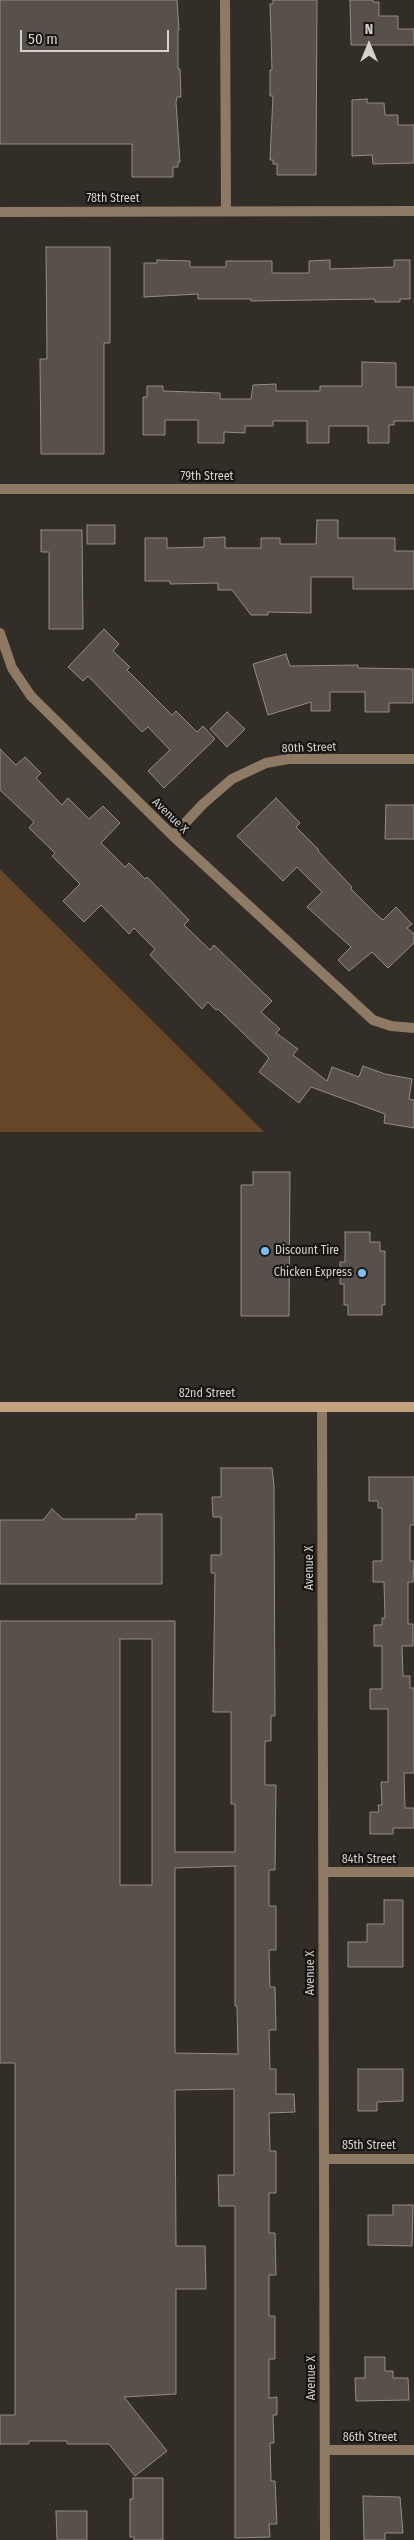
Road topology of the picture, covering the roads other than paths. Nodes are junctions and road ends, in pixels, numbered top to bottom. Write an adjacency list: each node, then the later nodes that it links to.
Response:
1 (225, 0): 2 (street)
2 (226, 211): 3 (street, 78th Street); 4 (street, 78th Street)
3 (414, 211)
4 (0, 212)
5 (0, 489): 6 (street, 79th Street)
6 (414, 489)
7 (0, 633): 9 (street, Avenue X)
8 (414, 759): 9 (street, 80th Street)
9 (172, 836): 10 (street, Avenue X)
10 (414, 1028)
11 (0, 1407): 12 (main road, 82nd Street)
12 (322, 1407): 13 (main road, 82nd Street); 14 (street, Avenue X)
13 (414, 1407)
14 (324, 1872): 15 (street, 84th Street); 16 (street, Avenue X)
15 (414, 1872)
16 (325, 2159): 17 (street, 85th Street); 18 (street, Avenue X)
17 (414, 2159)
18 (325, 2450): 19 (street, 86th Street); 20 (street, Avenue X)
19 (414, 2450)
20 (325, 2540)

